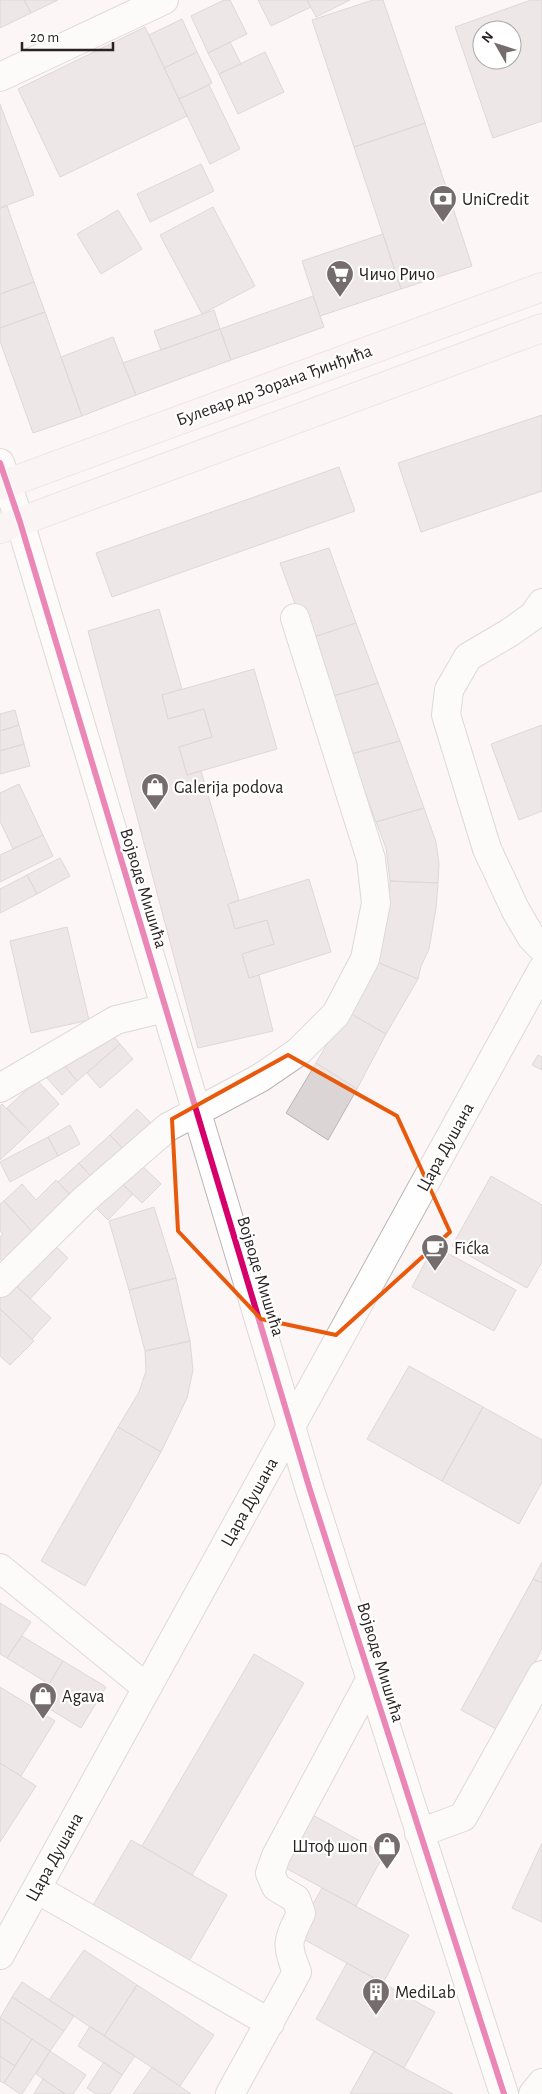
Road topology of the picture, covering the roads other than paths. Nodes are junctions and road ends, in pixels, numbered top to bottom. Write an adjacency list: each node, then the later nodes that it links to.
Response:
1 (164, 0): 2 (street)
2 (0, 77)
3 (542, 287): 5 (main road, Булевар др Зорана Ђинђића)
4 (542, 328): 6 (main road)
5 (2, 477): 6 (street, Војводе Мишића)
6 (10, 525): 11 (street, Војводе Мишића)
7 (542, 603): 9 (street)
8 (295, 618): 13 (street)
9 (542, 948)
10 (542, 970): 15 (street, Цара Душана)
11 (165, 1008): 12 (street); 13 (street, Војводе Мишића)
12 (0, 1088)
13 (196, 1112): 14 (street); 15 (street, Војводе Мишића)
14 (0, 1283)
15 (291, 1428): 18 (street, Војводе Мишића); 19 (street, Цара Душана)
16 (0, 1568): 19 (street)
17 (542, 1675): 20 (street)
18 (370, 1680): 20 (street, Војводе Мишића); 23 (street)
19 (147, 1688): 21 (street, Цара Душана)
20 (419, 1833): 26 (street, Војводе Мишића)
21 (37, 1889): 22 (street, Цара Душана); 23 (street)
22 (0, 1955)
23 (270, 2023): 25 (street)
24 (542, 2083): 27 (street)
25 (230, 2094)
26 (504, 2094)
27 (533, 2094)

